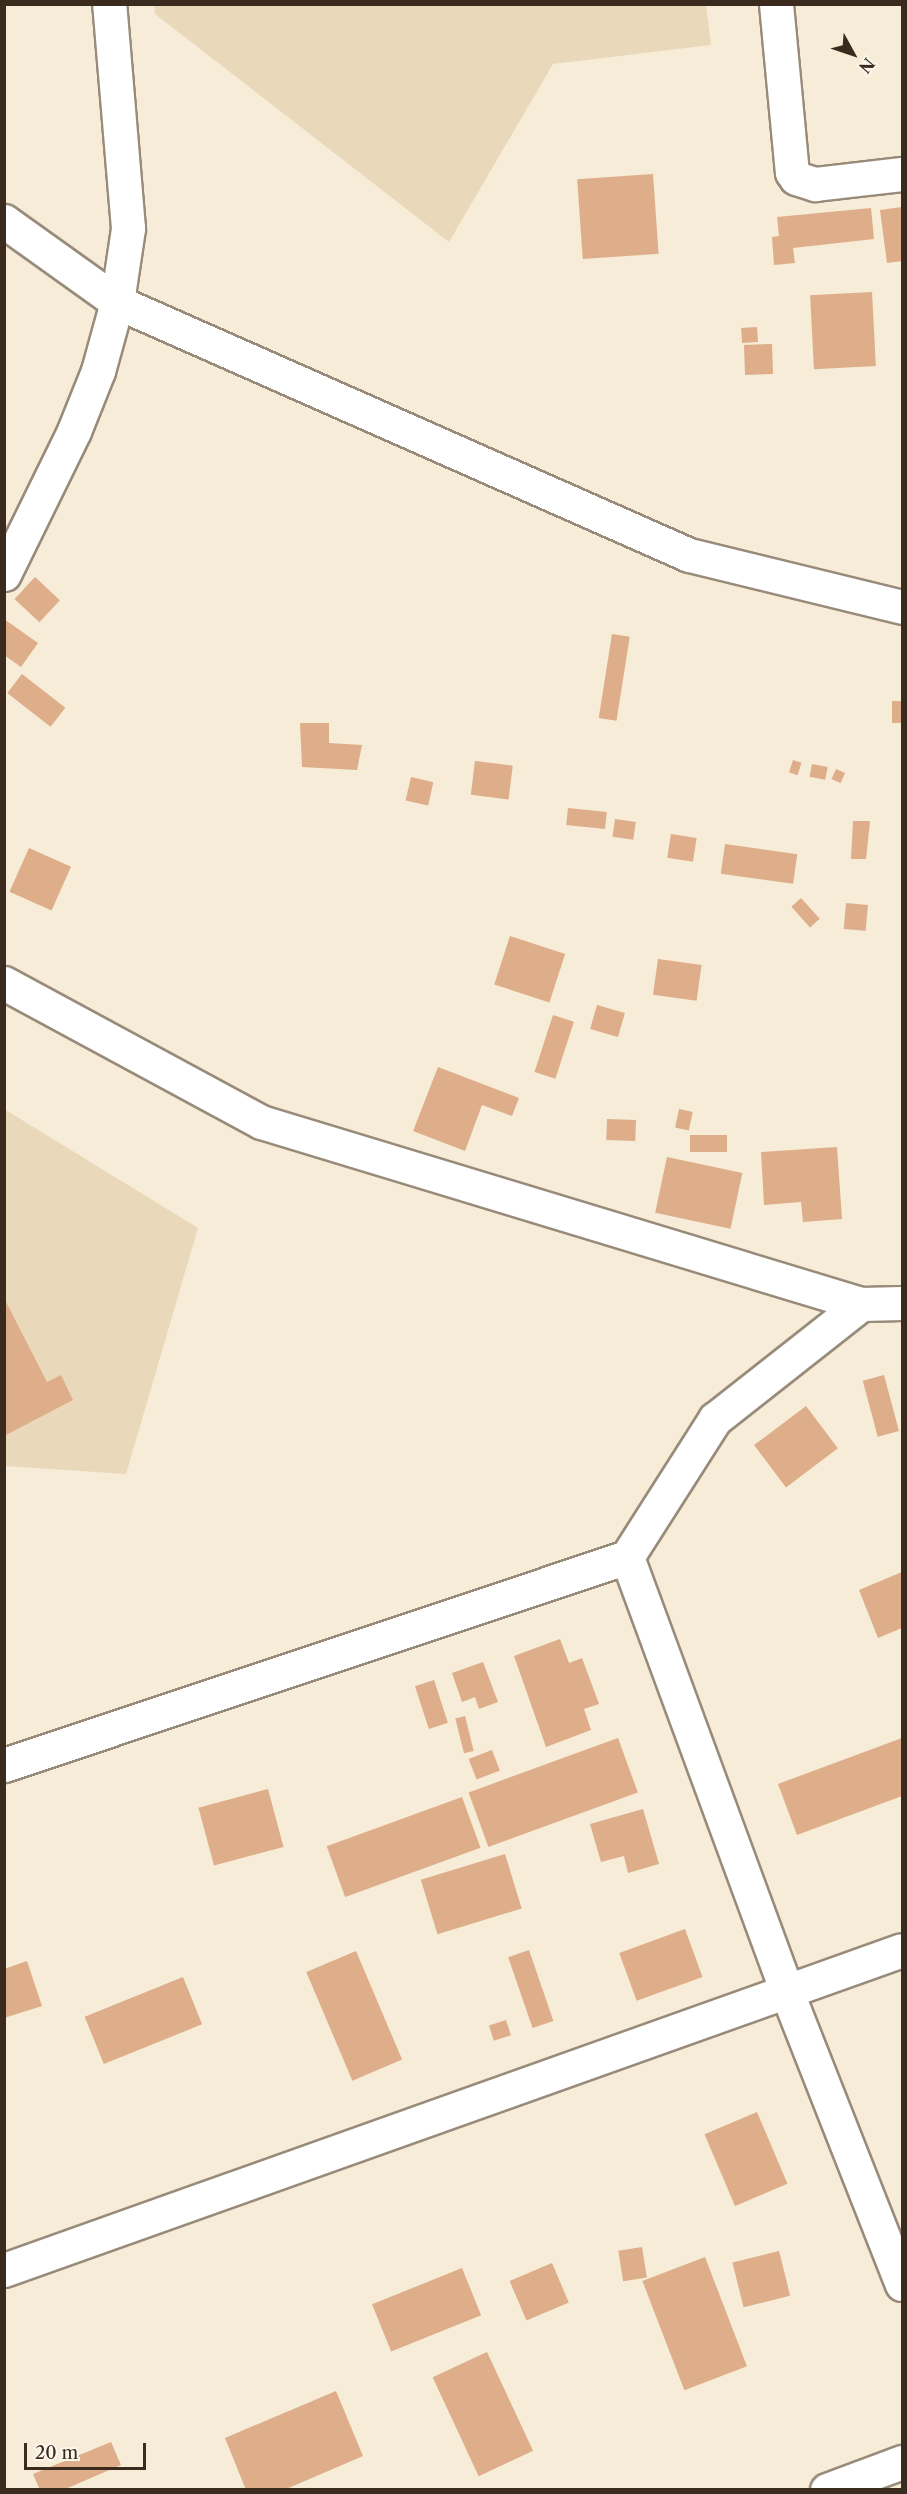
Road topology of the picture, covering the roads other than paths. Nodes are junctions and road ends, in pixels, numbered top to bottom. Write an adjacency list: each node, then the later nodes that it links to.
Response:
1 (109, 4): 5 (street)
2 (777, 4): 3 (street)
3 (903, 174)
4 (4, 221): 5 (street)
5 (117, 302): 6 (street); 7 (street)
6 (4, 574)
7 (903, 607)
8 (4, 983): 9 (street)
9 (861, 1304): 10 (street); 11 (street)
10 (903, 1304)
11 (627, 1557): 12 (street); 14 (street)
12 (4, 1765)
13 (903, 1950): 14 (street)
14 (786, 1990): 15 (street); 16 (street)
15 (4, 2271)
16 (903, 2284)
17 (903, 2462): 18 (street)
18 (827, 2490)

